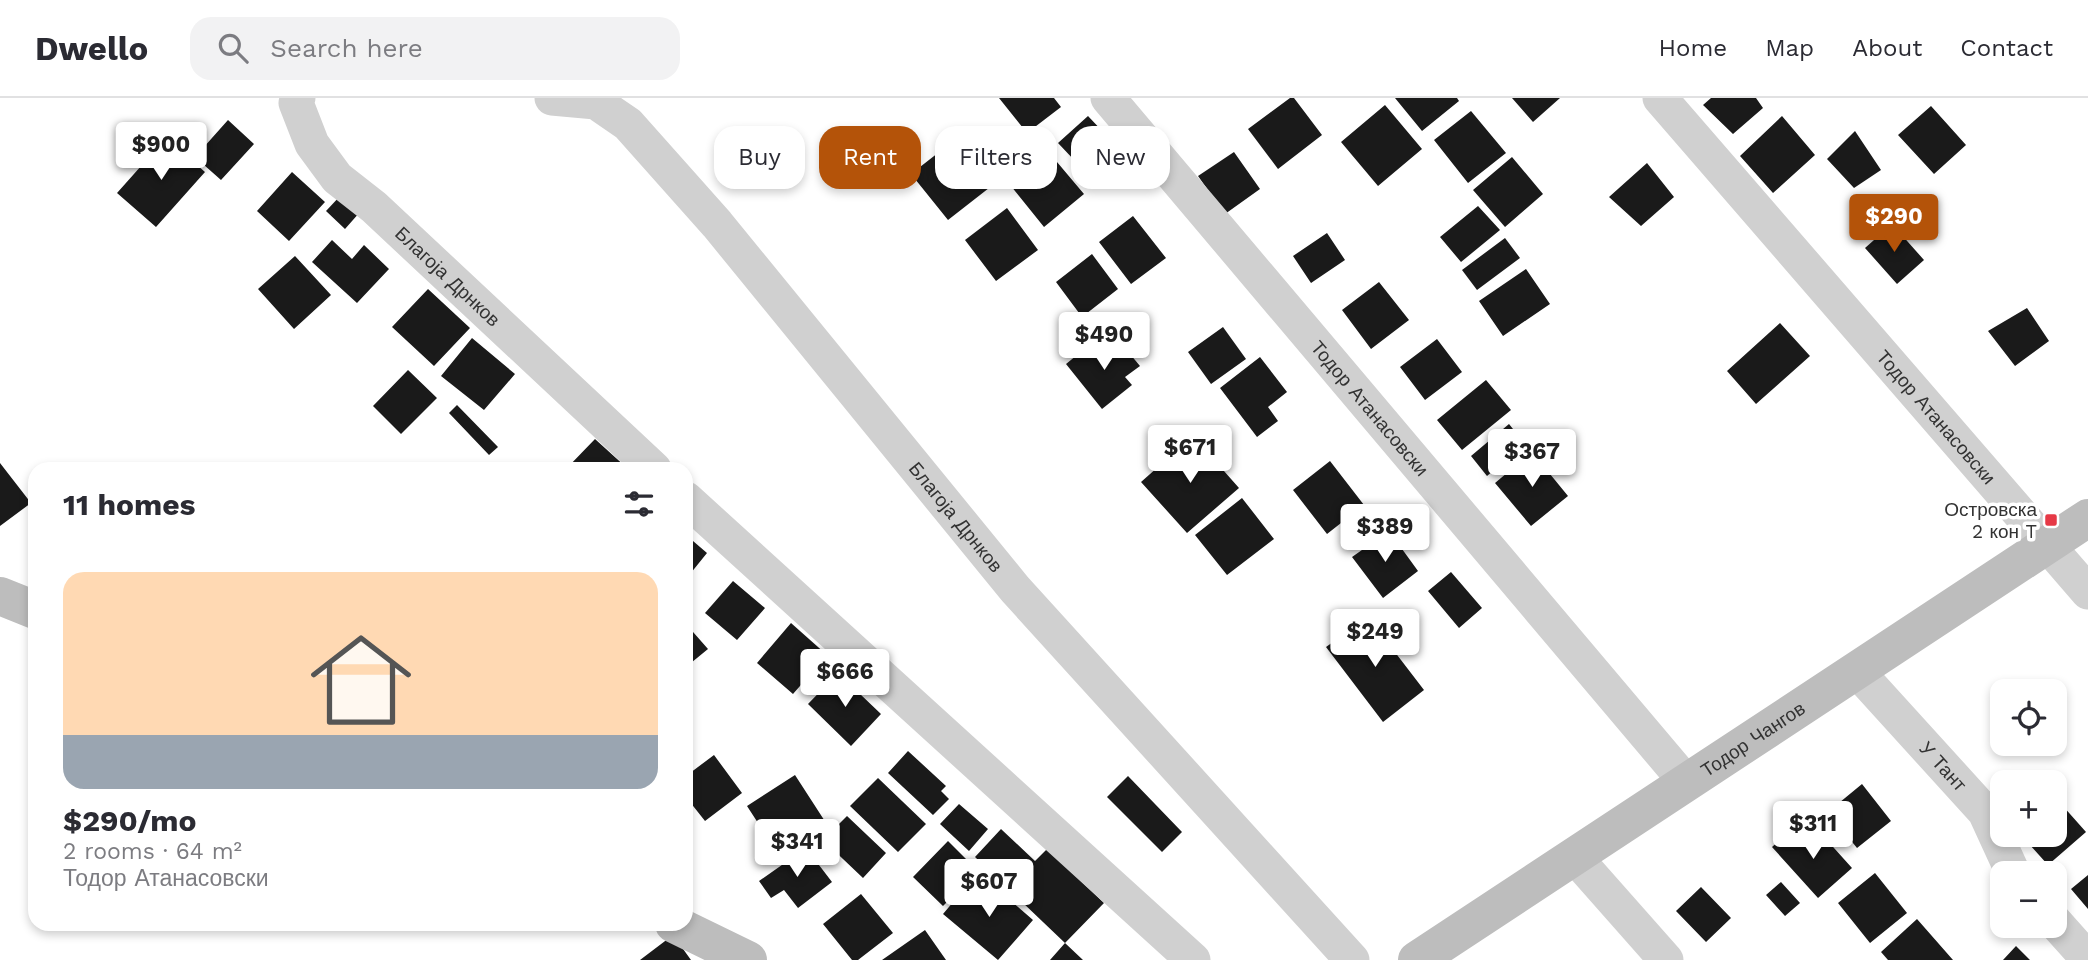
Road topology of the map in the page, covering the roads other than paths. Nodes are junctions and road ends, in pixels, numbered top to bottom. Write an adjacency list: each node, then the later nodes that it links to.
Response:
1 (298, 98): 6 (street, Благоја Дрнков)
2 (552, 98): 5 (street, Благоја Дрнков)
3 (1108, 98): 14 (street, Тодор Атанасовски)
4 (1660, 98): 9 (street, Тодор Атанасовски)
5 (596, 100): 22 (street, Благоја Дрнков)
6 (646, 462)
7 (693, 505): 21 (street)
8 (2088, 518): 9 (street, Тодор Чангов)
9 (2048, 544): 10 (street, Тодор Атанасовски); 13 (street, Тодор Чангов)
10 (2088, 593)
11 (0, 596): 12 (street)
12 (28, 607)
13 (1856, 670): 14 (street, Тодор Чангов); 16 (street, У Тант)
14 (1686, 782): 15 (street, Тодор Чангов)
15 (1574, 856): 23 (street, Тодор Чангов); 24 (street)
16 (2007, 861)
17 (688, 931): 20 (street)
18 (2067, 936): 19 (street)
19 (2088, 959)
20 (748, 960)
21 (1193, 960)
22 (1352, 960)
23 (1417, 960)
24 (1666, 960)

